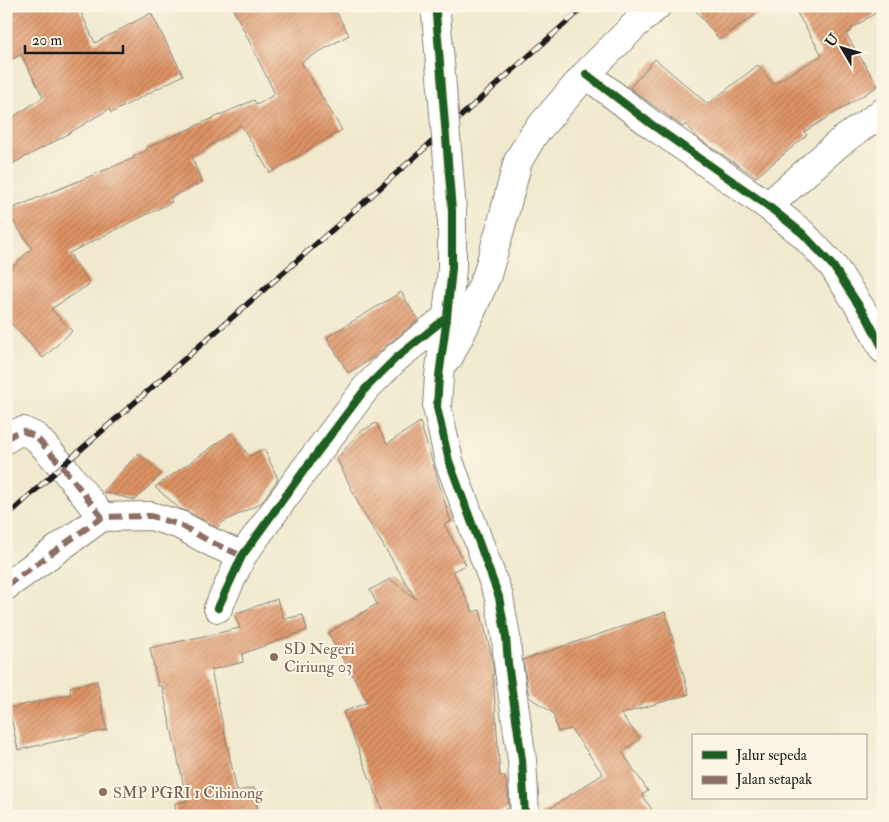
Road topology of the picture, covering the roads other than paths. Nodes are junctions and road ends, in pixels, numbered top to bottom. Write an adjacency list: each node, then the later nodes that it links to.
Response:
1 (657, 6): 3 (street)
2 (437, 10): 6 (street, bridge)
3 (586, 74): 5 (street); 8 (street)
4 (883, 112): 5 (street)
5 (768, 206): 7 (street)
6 (447, 317): 8 (street); 11 (street)
7 (883, 349)
8 (439, 376): 14 (street)
9 (6, 440): 10 (street)
10 (102, 517): 11 (street); 12 (street)
11 (242, 556): 13 (street)
12 (6, 586)
13 (218, 608)
14 (525, 816)

